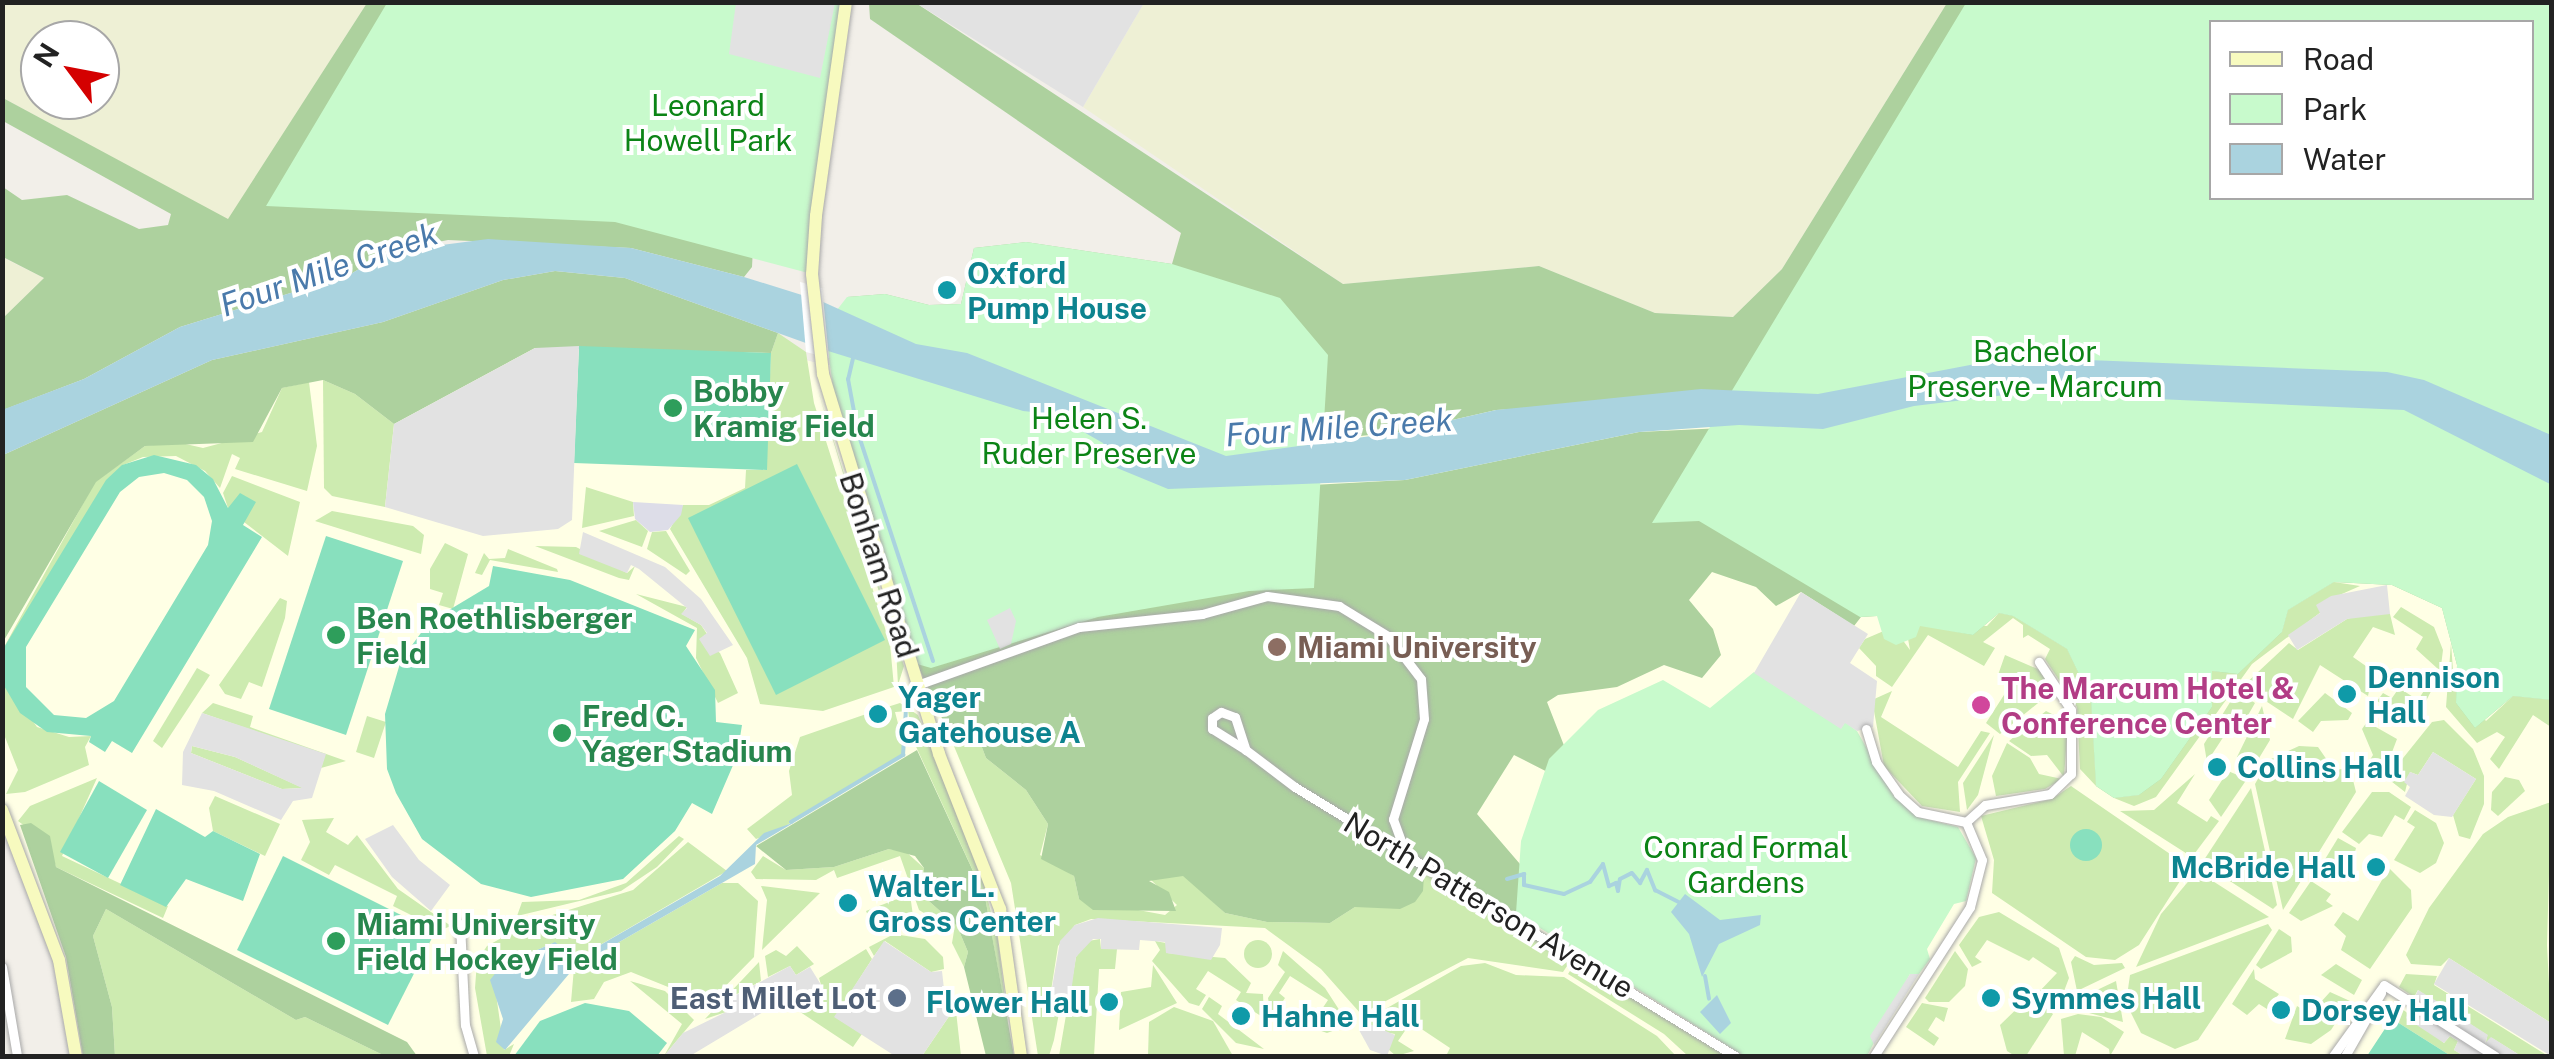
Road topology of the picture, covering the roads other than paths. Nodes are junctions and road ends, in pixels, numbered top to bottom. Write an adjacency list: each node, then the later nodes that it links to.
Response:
1 (846, 2): 3 (street, Bonham Road)
2 (2040, 662): 7 (street)
3 (916, 685): 8 (street); 15 (street, Bonham Road)
4 (1866, 729): 7 (street)
5 (1246, 750): 5 (street, North Patterson Avenue); 8 (street, North Patterson Avenue)
6 (2, 810): 13 (street)
7 (1966, 822): 17 (street)
8 (1406, 852): 16 (street, North Patterson Avenue)
9 (460, 924): 14 (street)
10 (2, 967): 12 (street)
11 (2384, 985): 18 (street); 19 (street); 20 (street)
12 (17, 1056)
13 (76, 1056)
14 (474, 1056)
15 (1021, 1056)
16 (1735, 1056)
17 (1874, 1056)
18 (2333, 1056)
19 (2346, 1056)
20 (2495, 1056)

